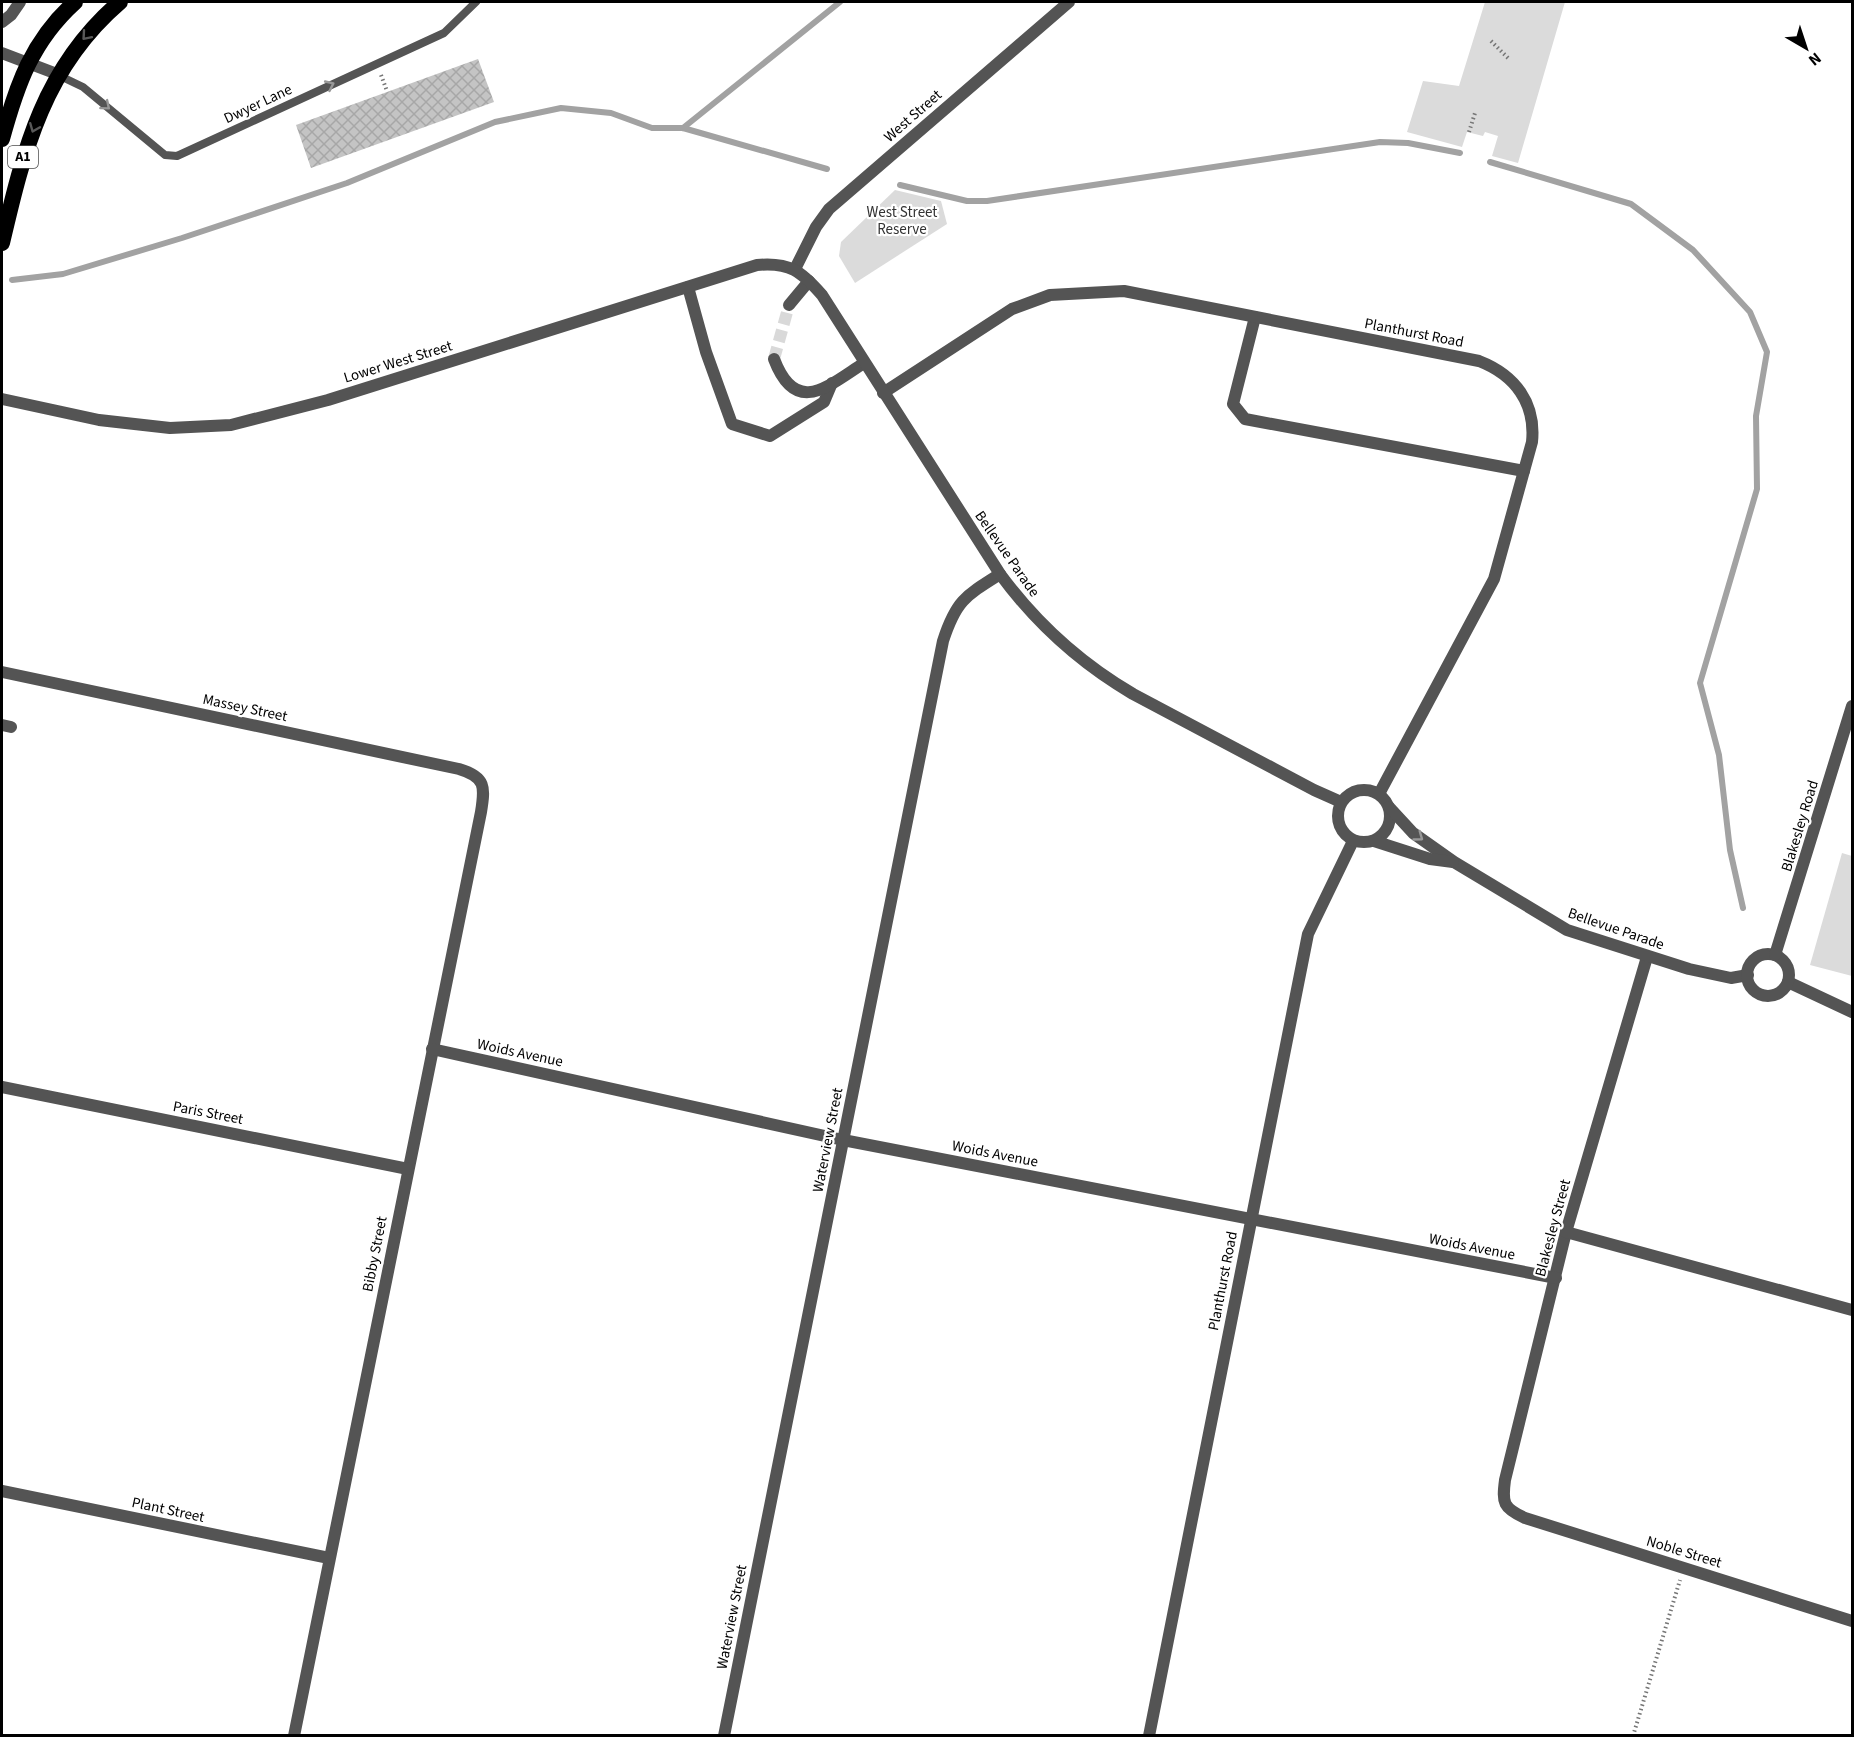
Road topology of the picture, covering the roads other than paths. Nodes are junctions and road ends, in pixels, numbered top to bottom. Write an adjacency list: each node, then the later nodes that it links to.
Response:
1 (20, 2): 6 (street)
2 (75, 2): 8 (highway, A1)
3 (120, 2): 9 (highway, A1, one-way to 9)
4 (476, 2): 9 (lane, Dwyer Lane, one-way to 4)
5 (1069, 2): 13 (street, West Street)
6 (2, 22)
7 (2, 53): 8 (street)
8 (28, 62): 9 (street); 10 (highway, A1)
9 (57, 74): 12 (highway, A1, one-way to 12)
10 (4, 118): 11 (highway, A1)
11 (2, 139)
12 (2, 243)
13 (795, 269): 14 (street, Bellevue Parade); 15 (street, Lower West Street)
14 (809, 281): 16 (street); 19 (street, Bellevue Parade)
15 (688, 287): 20 (street); 22 (street, Lower West Street)
16 (789, 305)
17 (1255, 317): 21 (street, Planthurst Road); 23 (street, Planthurst Road); 23 (street)
18 (774, 358): 20 (street)
19 (864, 363): 20 (street); 21 (street, Bellevue Parade)
20 (832, 383)
21 (883, 393): 24 (street, Bellevue Parade)
22 (2, 399)
23 (1524, 471): 28 (street, Planthurst Road)
24 (1000, 574): 29 (street, Bellevue Parade); 41 (street, Waterview Street)
25 (2, 672): 27 (street, Massey Street)
26 (1852, 707): 34 (street, Blakesley Road)
27 (480, 779): 39 (street, Bibby Street)
28 (1378, 794): 29 (street); 30 (street)
29 (1341, 802): 31 (street)
30 (1389, 807): 32 (street); 33 (street, Bellevue Parade, one-way to 33)
31 (1353, 841): 32 (street); 43 (street, Planthurst Road)
32 (1374, 841): 33 (street, Bellevue Parade)
33 (1454, 862): 35 (street, Bellevue Parade)
34 (1775, 955): 36 (street); 37 (street)
35 (1647, 957): 36 (street, Bellevue Parade); 44 (street, Blakesley Street)
36 (1748, 975): 37 (street)
37 (1788, 982): 38 (street)
38 (1852, 1012)
39 (432, 1049): 41 (street, Woids Avenue); 42 (street, Bibby Street)
40 (2, 1087): 42 (street, Paris Street)
41 (843, 1140): 43 (street, Woids Avenue); 52 (street, Waterview Street)
42 (408, 1169): 49 (street, Bibby Street)
43 (1251, 1220): 45 (street, Woids Avenue); 53 (street, Planthurst Road)
44 (1566, 1232): 45 (street, Blakesley Street); 46 (street)
45 (1556, 1278): 48 (street, Blakesley Street)
46 (1852, 1310)
47 (2, 1491): 49 (street, Plant Street)
48 (1508, 1508): 50 (street, Noble Street)
49 (329, 1558): 51 (street, Bibby Street)
50 (1852, 1621)
51 (294, 1736)
52 (724, 1736)
53 (1149, 1736)

